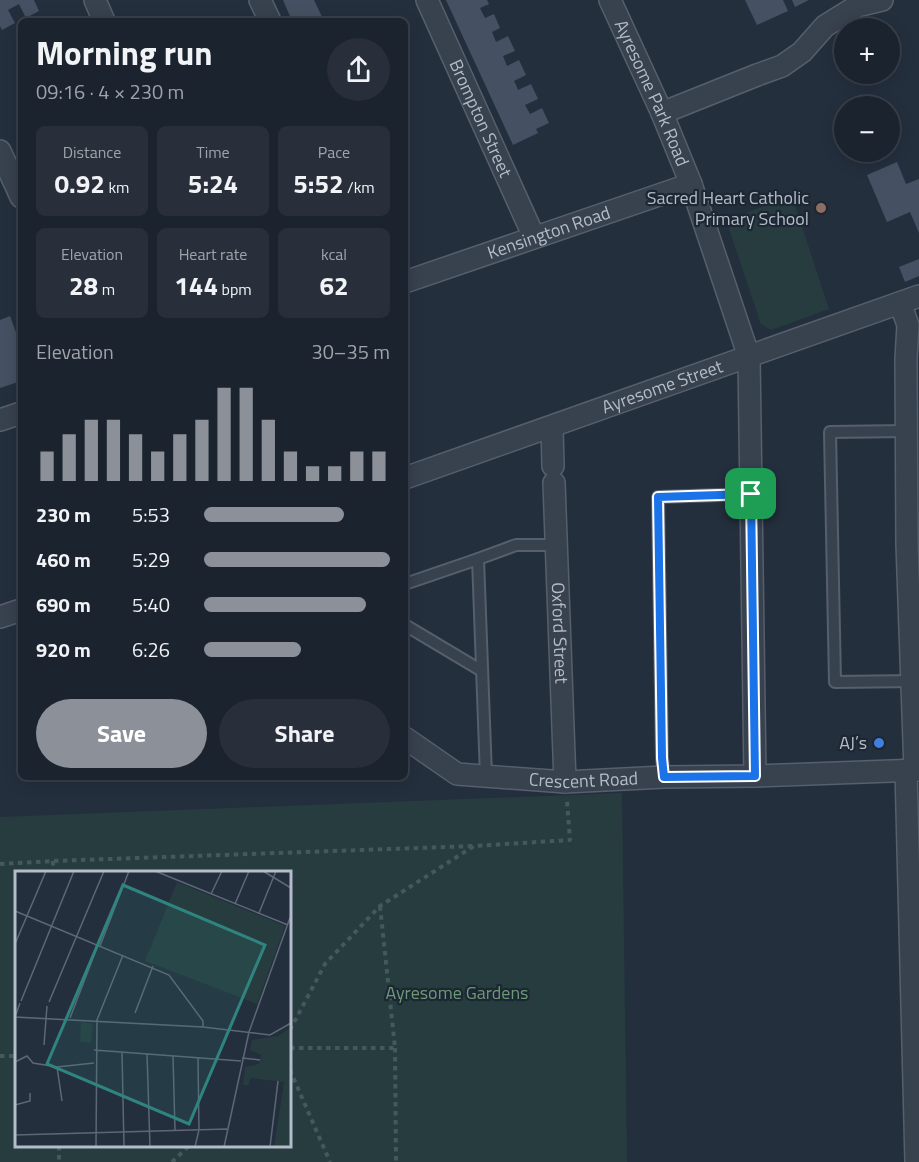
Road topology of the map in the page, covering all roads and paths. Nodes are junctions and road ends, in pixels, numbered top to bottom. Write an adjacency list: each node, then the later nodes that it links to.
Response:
1 (95, 0): 7 (street)
2 (260, 0): 8 (street)
3 (427, 0): 13 (street, Brompton Street)
4 (610, 0): 9 (street, Ayresome Park Road)
5 (882, 0): 6 (street)
6 (855, 3): 9 (street)
7 (103, 18)
8 (269, 18)
9 (662, 113): 11 (street, Ayresome Park Road)
10 (0, 151): 12 (street)
11 (691, 184): 13 (street, Kensington Road); 16 (street, Ayresome Park Road)
12 (18, 190)
13 (534, 237): 14 (street, Kensington Road)
14 (408, 281)
15 (909, 300): 16 (street, Ayresome Street); 20 (street)
16 (749, 357): 19 (street, Ayresome Street); 22 (street, Ayresome Park Road)
17 (18, 414): 18 (street)
18 (0, 420)
19 (552, 427): 21 (street, Ayresome Street); 23 (street, Oxford Street)
20 (907, 431): 30 (street); 30 (lane)
21 (408, 477)
22 (751, 494): 34 (street, Ayresome Park Road); 35 (lane)
23 (556, 545): 24 (lane); 36 (street, Oxford Street)
24 (478, 559): 25 (lane); 29 (lane)
25 (408, 583)
26 (18, 611): 27 (street)
27 (0, 617)
28 (408, 627): 29 (lane)
29 (482, 671): 33 (lane)
30 (915, 681): 32 (street)
31 (408, 740): 33 (street, Crescent Road)
32 (913, 770): 34 (street, Crescent Road); 50 (street)
33 (486, 776): 36 (street, Crescent Road)
34 (755, 776): 35 (street, Crescent Road)
35 (664, 777): 36 (street, Crescent Road)
36 (565, 783): 37 (path)
37 (474, 846): 38 (path); 41 (path)
38 (53, 861): 39 (path); 40 (path)
39 (0, 864)
40 (53, 871)
41 (380, 906): 42 (path); 44 (path)
42 (291, 1028)
43 (291, 1048): 44 (path)
44 (395, 1048): 49 (path)
45 (291, 1072): 48 (path)
46 (188, 1147): 47 (path)
47 (172, 1162)
48 (330, 1162)
49 (396, 1162)
50 (916, 1162)

